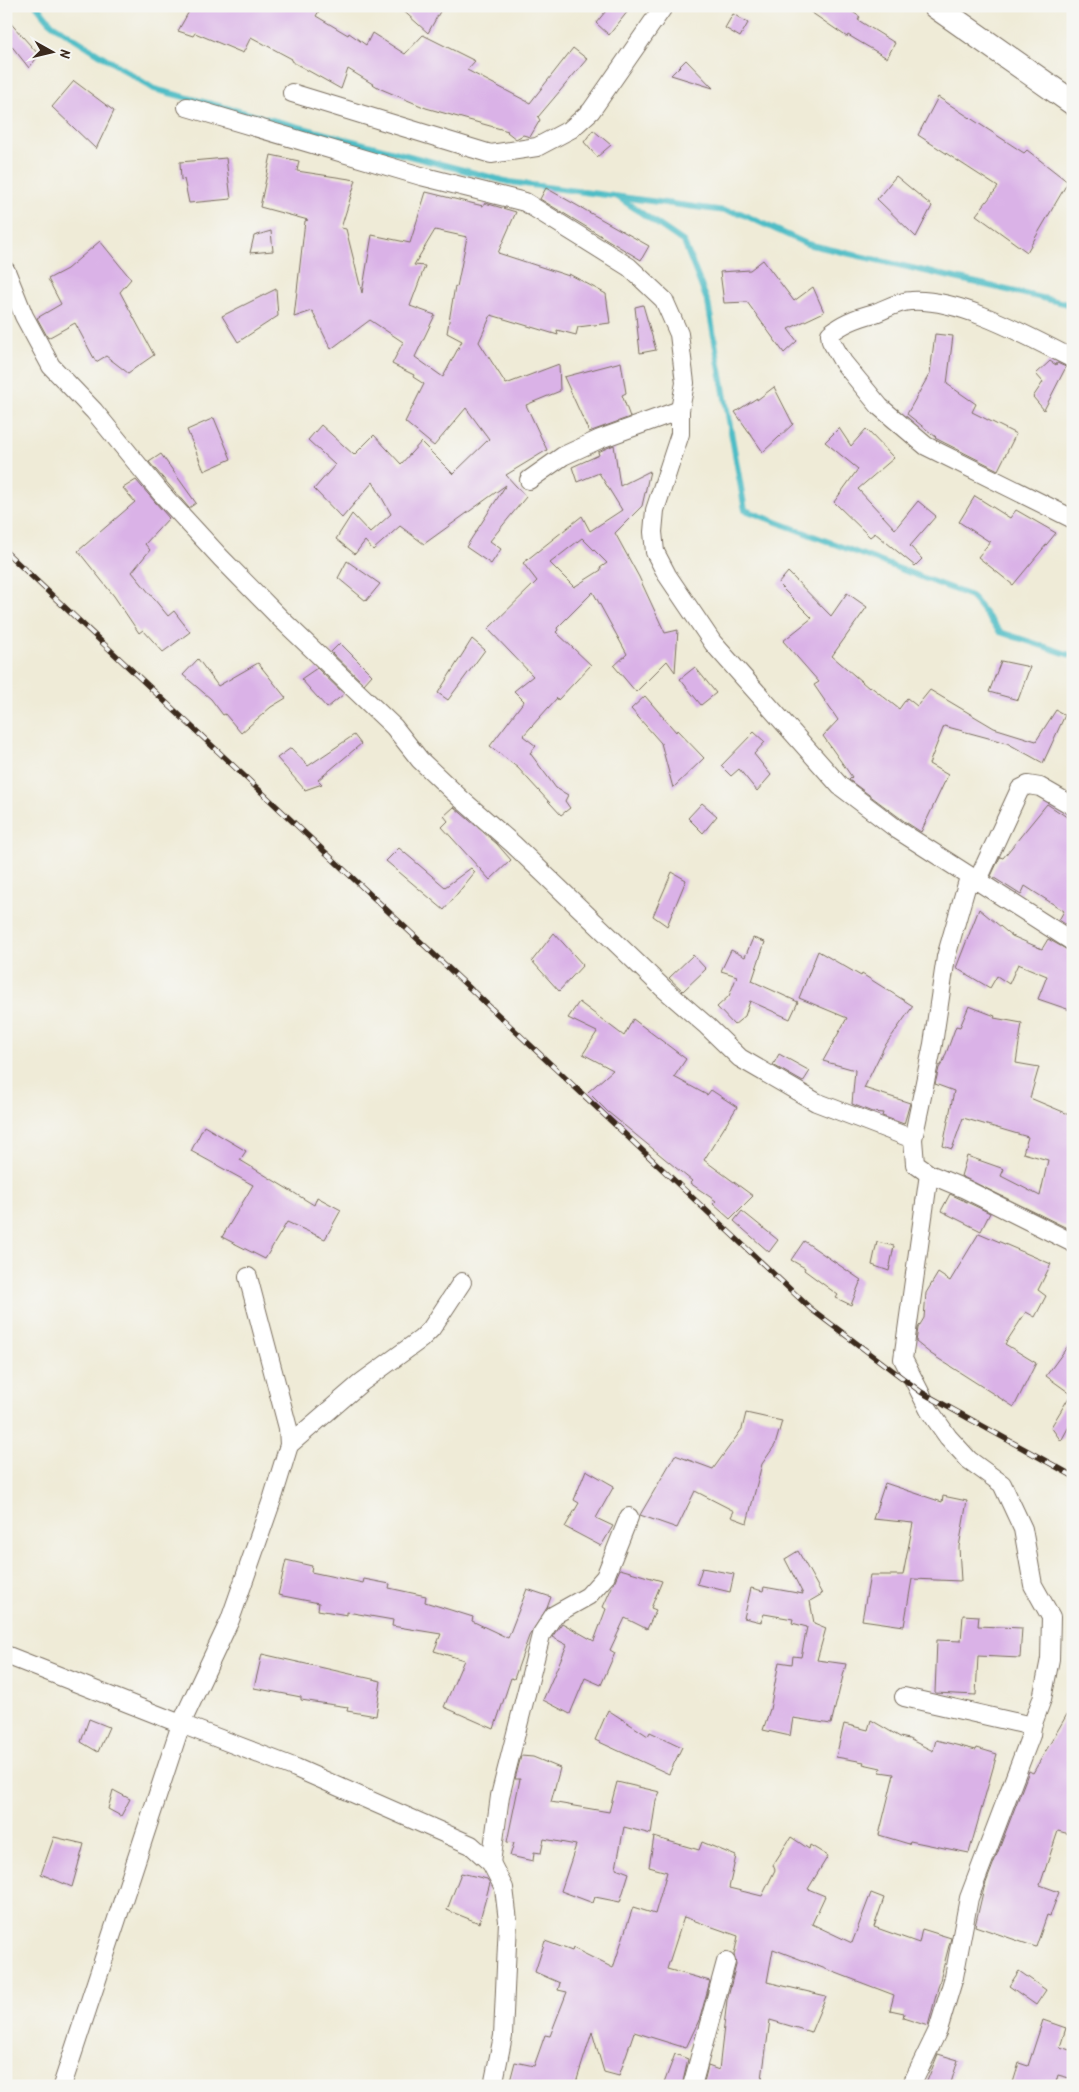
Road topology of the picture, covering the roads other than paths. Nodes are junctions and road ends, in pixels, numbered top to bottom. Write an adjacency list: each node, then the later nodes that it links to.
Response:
1 (664, 6): 3 (street)
2 (942, 8): 4 (main road)
3 (292, 93)
4 (1073, 103)
5 (186, 107): 8 (street)
6 (6, 272): 14 (street)
7 (1073, 359): 10 (street)
8 (680, 410): 9 (street); 12 (street)
9 (529, 480)
10 (1073, 519)
11 (1073, 806): 12 (street)
12 (973, 879): 13 (street); 14 (street)
13 (1073, 942)
14 (913, 1139): 15 (street)
15 (929, 1174): 16 (street); 24 (street)
16 (1073, 1243)
17 (248, 1277): 19 (street)
18 (462, 1282): 19 (street)
19 (289, 1446): 23 (street)
20 (629, 1517): 25 (street)
21 (6, 1655): 23 (street)
22 (904, 1697): 24 (street)
23 (181, 1724): 25 (street); 27 (street)
24 (1032, 1726): 30 (street)
25 (491, 1863): 28 (street)
26 (726, 1962): 29 (street)
27 (62, 2086)
28 (493, 2086)
29 (692, 2086)
30 (911, 2086)

